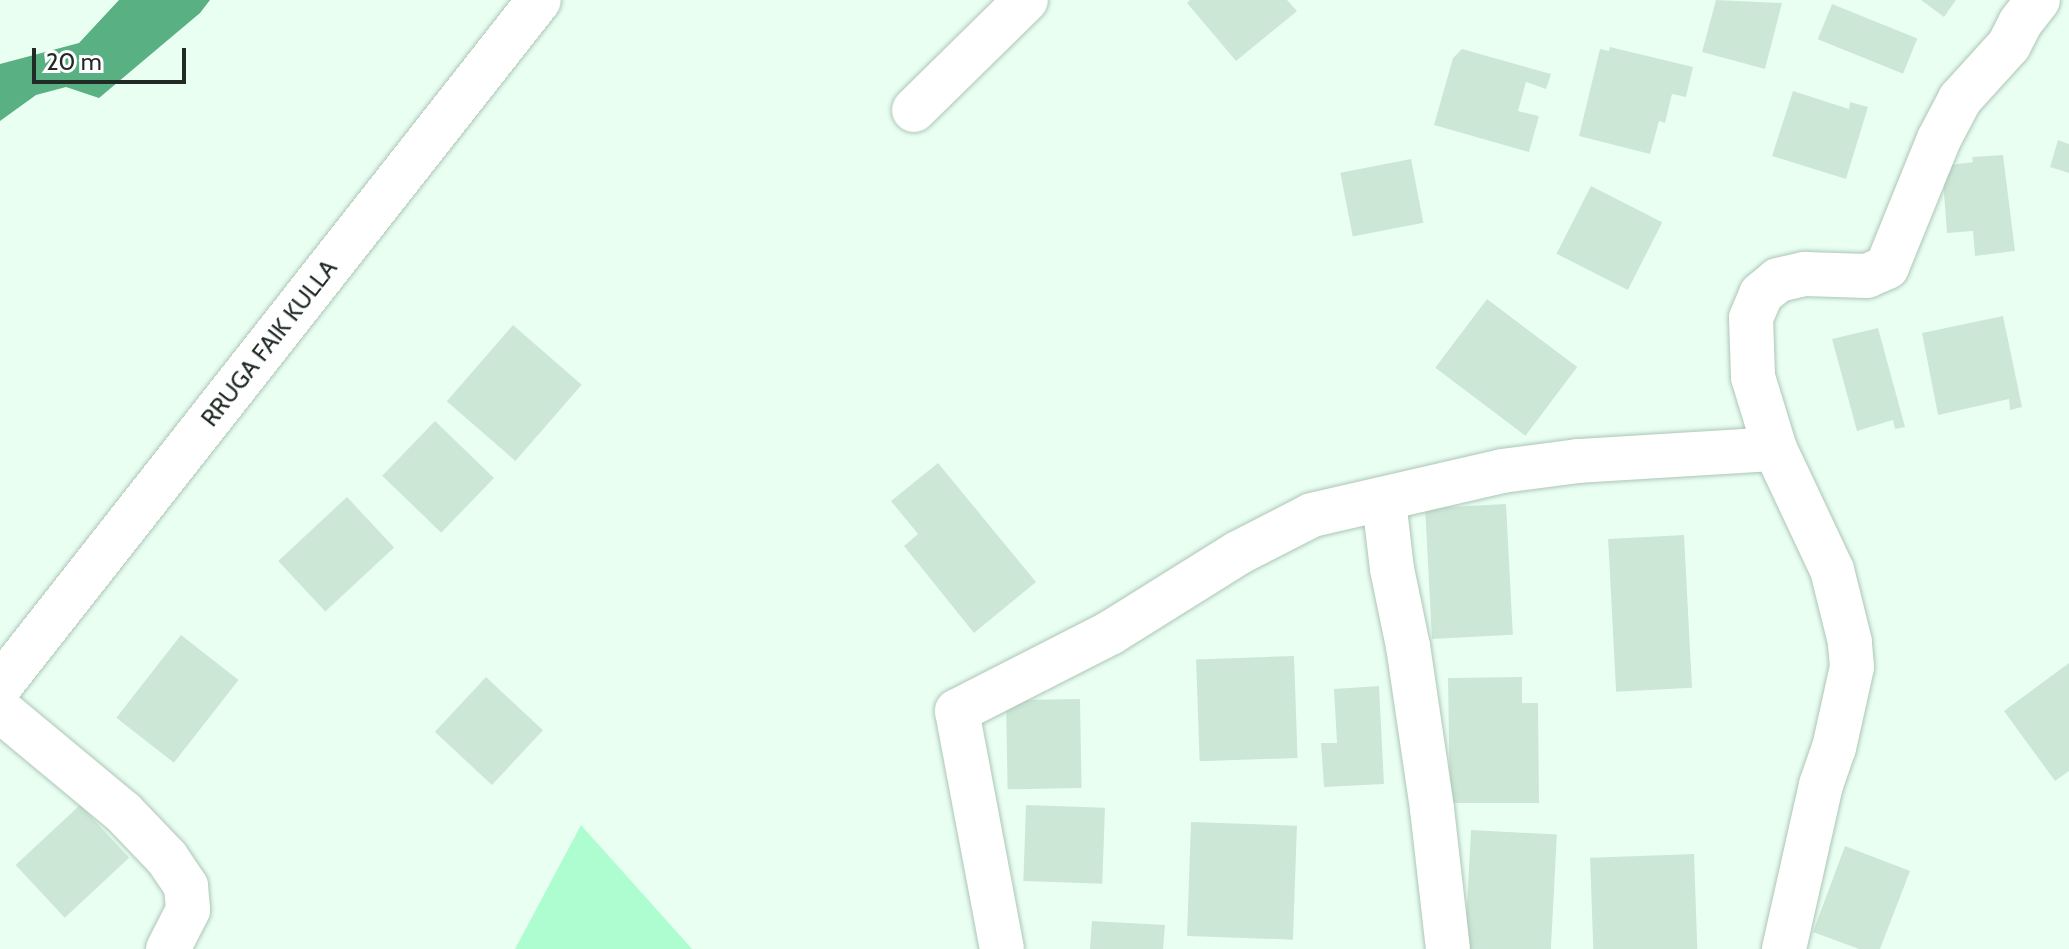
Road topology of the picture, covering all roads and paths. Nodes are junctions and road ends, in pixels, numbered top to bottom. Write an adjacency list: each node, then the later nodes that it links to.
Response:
1 (539, 0): 7 (street, RRUGA FAIK KULLA)
2 (1026, 0): 4 (street)
3 (2038, 0): 5 (street)
4 (914, 110)
5 (1775, 449): 6 (street); 12 (street)
6 (1384, 501): 10 (street); 11 (street)
7 (0, 686)
8 (0, 710): 9 (street)
9 (168, 949)
10 (1002, 949)
11 (1448, 949)
12 (1784, 949)

